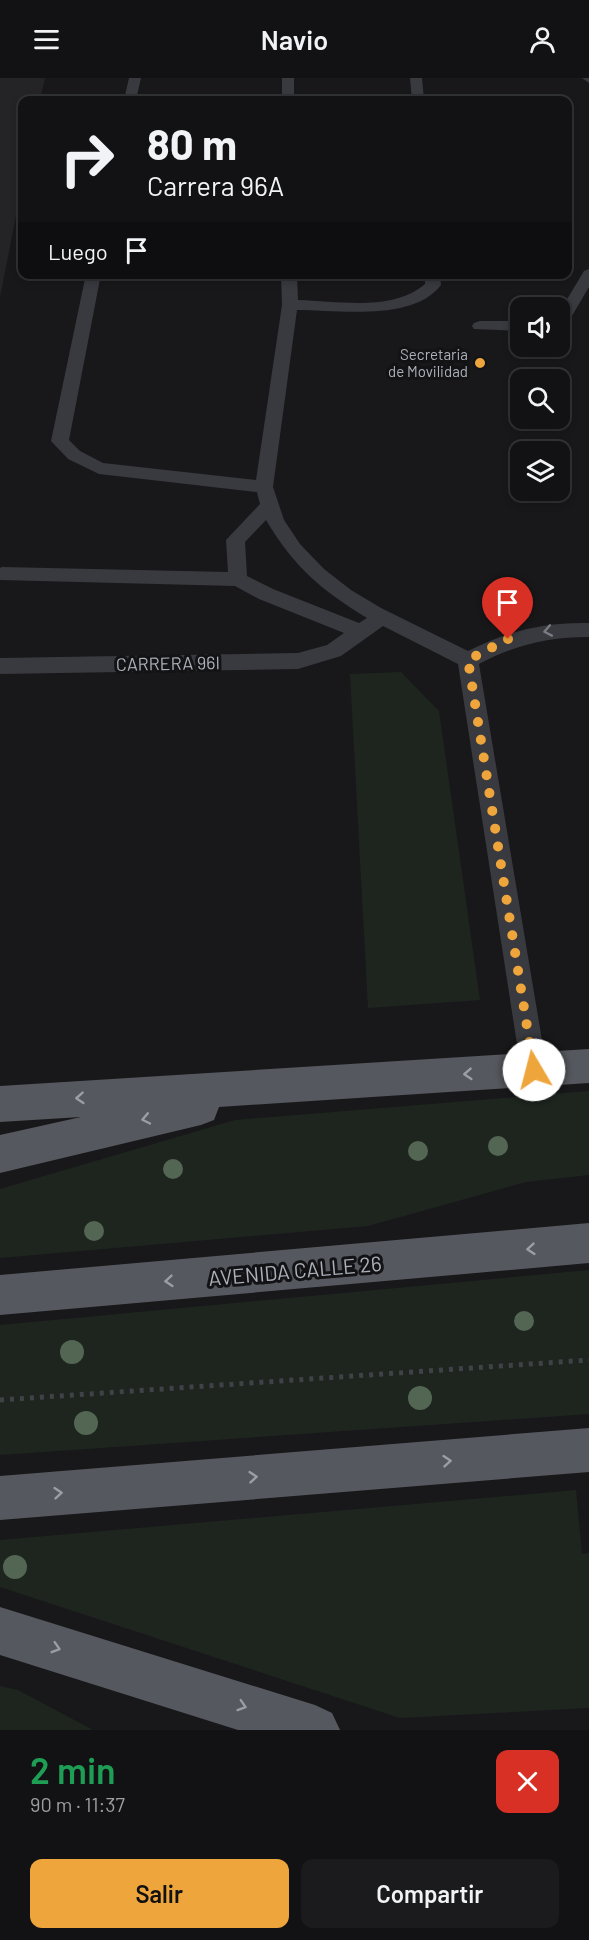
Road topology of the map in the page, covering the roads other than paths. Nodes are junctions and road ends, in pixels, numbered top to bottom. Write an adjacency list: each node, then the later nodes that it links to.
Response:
1 (135, 78): 4 (lane)
2 (288, 78): 5 (lane)
3 (416, 78): 6 (lane)
4 (131, 96)
5 (288, 96)
6 (418, 96)
7 (589, 274): 12 (lane)
8 (93, 279): 15 (lane)
9 (289, 279): 11 (lane)
10 (432, 279): 11 (lane)
11 (290, 305): 15 (lane)
12 (570, 306)
13 (480, 326): 14 (lane)
14 (510, 326)
15 (264, 487): 16 (lane)
16 (268, 507): 18 (lane); 19 (lane)
17 (2, 574): 18 (lane)
18 (238, 579): 21 (lane)
19 (383, 616): 21 (lane, CARRERA 96I); 22 (lane)
20 (589, 630): 22 (lane, one-way to 22)
21 (361, 632): 23 (lane, CARRERA 96I)
22 (468, 660): 25 (lane)
23 (0, 666)
24 (589, 1066): 25 (main road)
25 (534, 1070): 26 (main road, one-way to 26)
26 (306, 1084): 27 (main road, one-way to 27); 28 (main road, one-way to 28)
27 (0, 1104)
28 (0, 1154)
29 (589, 1243): 30 (main road, AVENIDA CALLE 26, one-way to 30)
30 (0, 1295)
31 (589, 1450): 32 (main road, one-way to 31)
32 (0, 1498)
33 (0, 1631): 34 (main road, one-way to 34)
34 (315, 1730)

